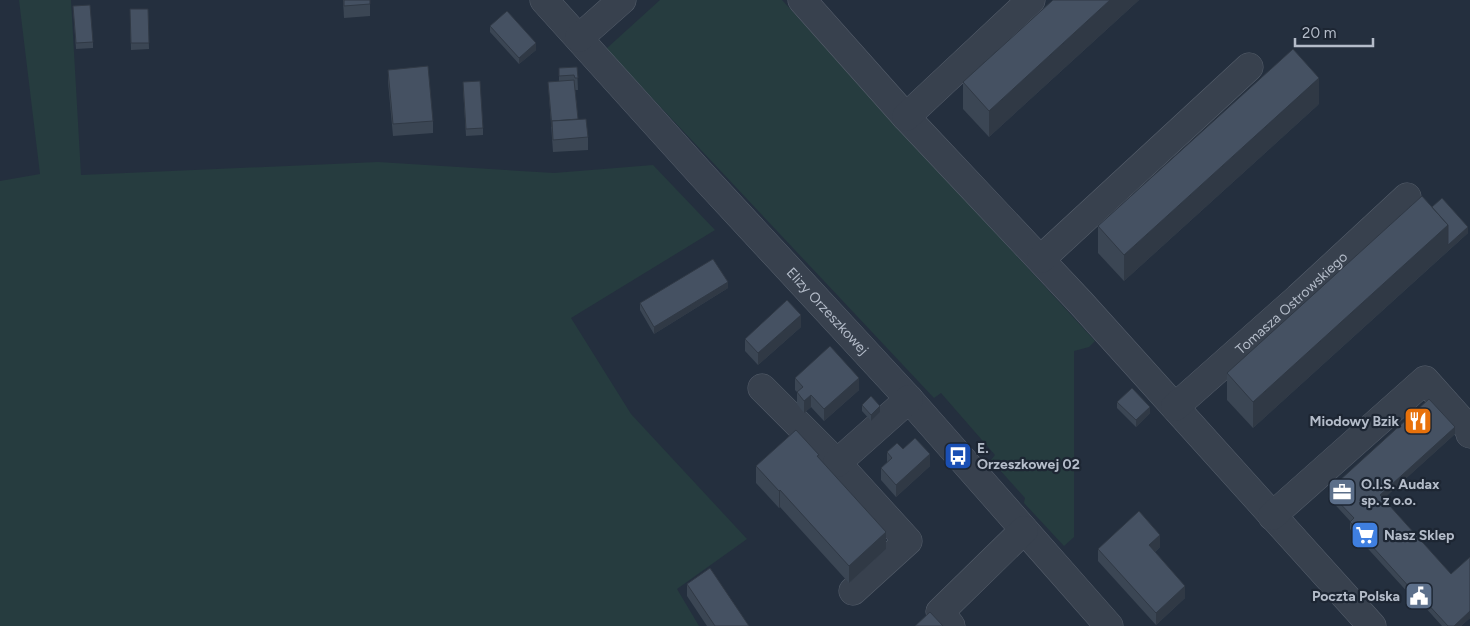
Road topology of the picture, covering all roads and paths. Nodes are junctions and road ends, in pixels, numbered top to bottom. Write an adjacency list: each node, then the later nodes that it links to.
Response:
1 (544, 0): 5 (street, Elizy Orzeszkowej)
2 (622, 0): 5 (street)
3 (802, 0): 7 (street)
4 (1031, 0): 7 (street)
5 (579, 38): 11 (street, Elizy Orzeszkowej)
6 (1249, 68): 9 (street)
7 (906, 116): 9 (street)
8 (1407, 197): 12 (street, Tomasza Ostrowskiego)
9 (1041, 259): 12 (street)
10 (762, 388): 14 (street)
11 (909, 399): 14 (street); 16 (street, Elizy Orzeszkowej)
12 (1175, 408): 15 (street)
13 (1470, 434): 15 (street)
14 (837, 463): 17 (street)
15 (1272, 516): 20 (street)
16 (1024, 530): 18 (street); 19 (street, Elizy Orzeszkowej)
17 (854, 591)
18 (951, 626)
19 (1109, 626)
20 (1372, 626)

